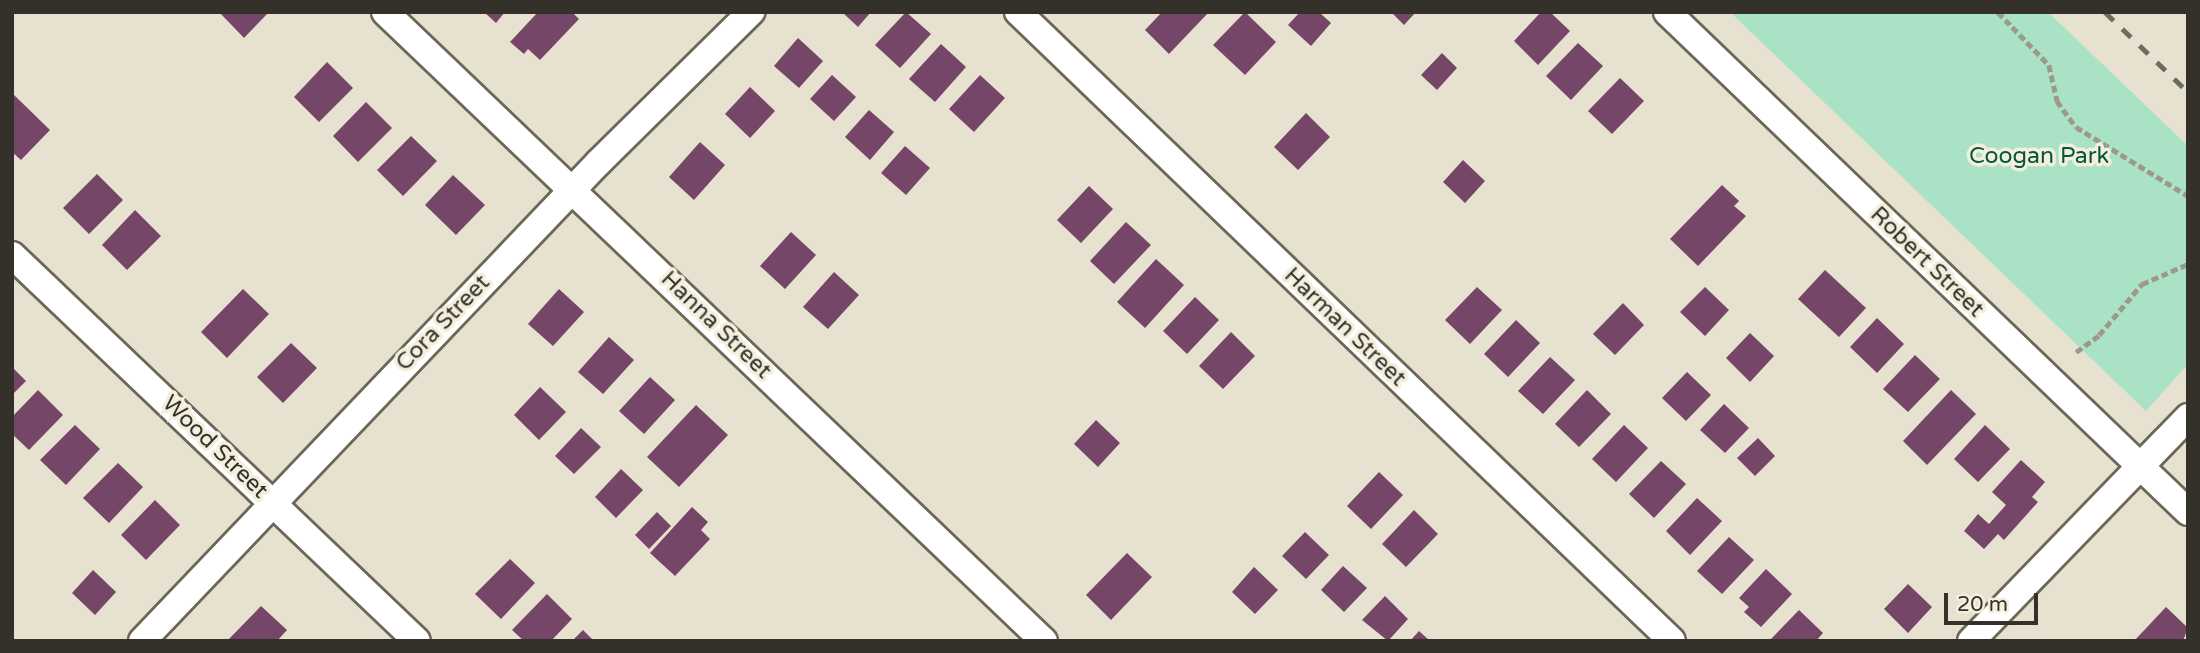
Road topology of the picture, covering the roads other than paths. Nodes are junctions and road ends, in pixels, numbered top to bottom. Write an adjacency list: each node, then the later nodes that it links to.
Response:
1 (385, 12): 5 (street, Hanna Street)
2 (751, 12): 5 (street, Cora Street)
3 (1018, 12): 14 (street, Harman Street)
4 (1667, 12): 8 (street, Robert Street)
5 (573, 188): 9 (street, Cora Street); 13 (street, Hanna Street)
6 (12, 254): 9 (street, Wood Street)
7 (2188, 416): 8 (street)
8 (2140, 466): 10 (street, Robert Street); 15 (street)
9 (271, 501): 11 (street, Cora Street); 12 (street, Wood Street)
10 (2188, 512)
11 (142, 641)
12 (417, 641)
13 (1044, 641)
14 (1672, 641)
15 (1971, 641)

